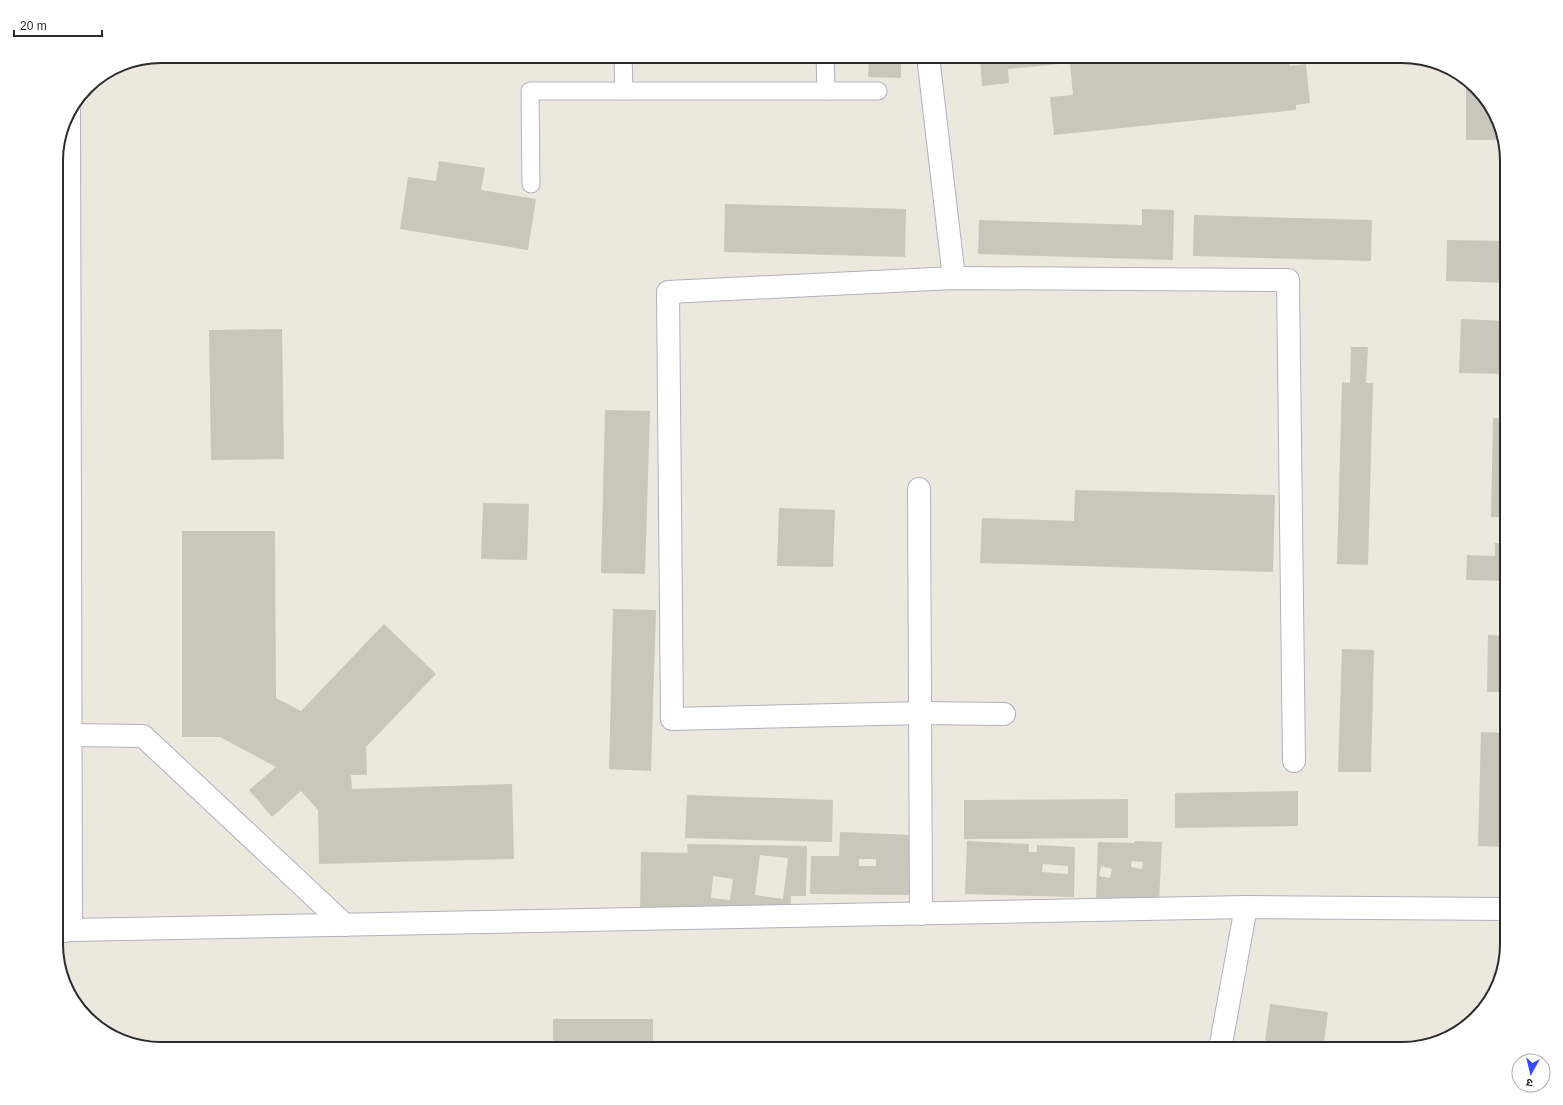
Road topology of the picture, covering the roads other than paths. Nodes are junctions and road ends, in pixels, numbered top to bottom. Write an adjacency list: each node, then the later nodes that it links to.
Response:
1 (624, 63): 4 (lane)
2 (825, 63): 5 (lane)
3 (929, 63): 9 (street)
4 (624, 91): 5 (lane); 8 (lane)
5 (826, 91): 6 (lane)
6 (878, 91)
7 (69, 127): 13 (street)
8 (531, 184)
9 (954, 278): 11 (street); 14 (street)
10 (919, 489): 11 (street)
11 (921, 712): 12 (street); 17 (street)
12 (1004, 714)
13 (64, 730): 18 (street); 19 (street)
14 (1294, 760)
15 (1246, 907): 16 (street); 17 (street); 20 (street)
16 (1500, 909)
17 (921, 914): 18 (street)
18 (345, 925): 19 (street)
19 (64, 931)
20 (1221, 1042)

